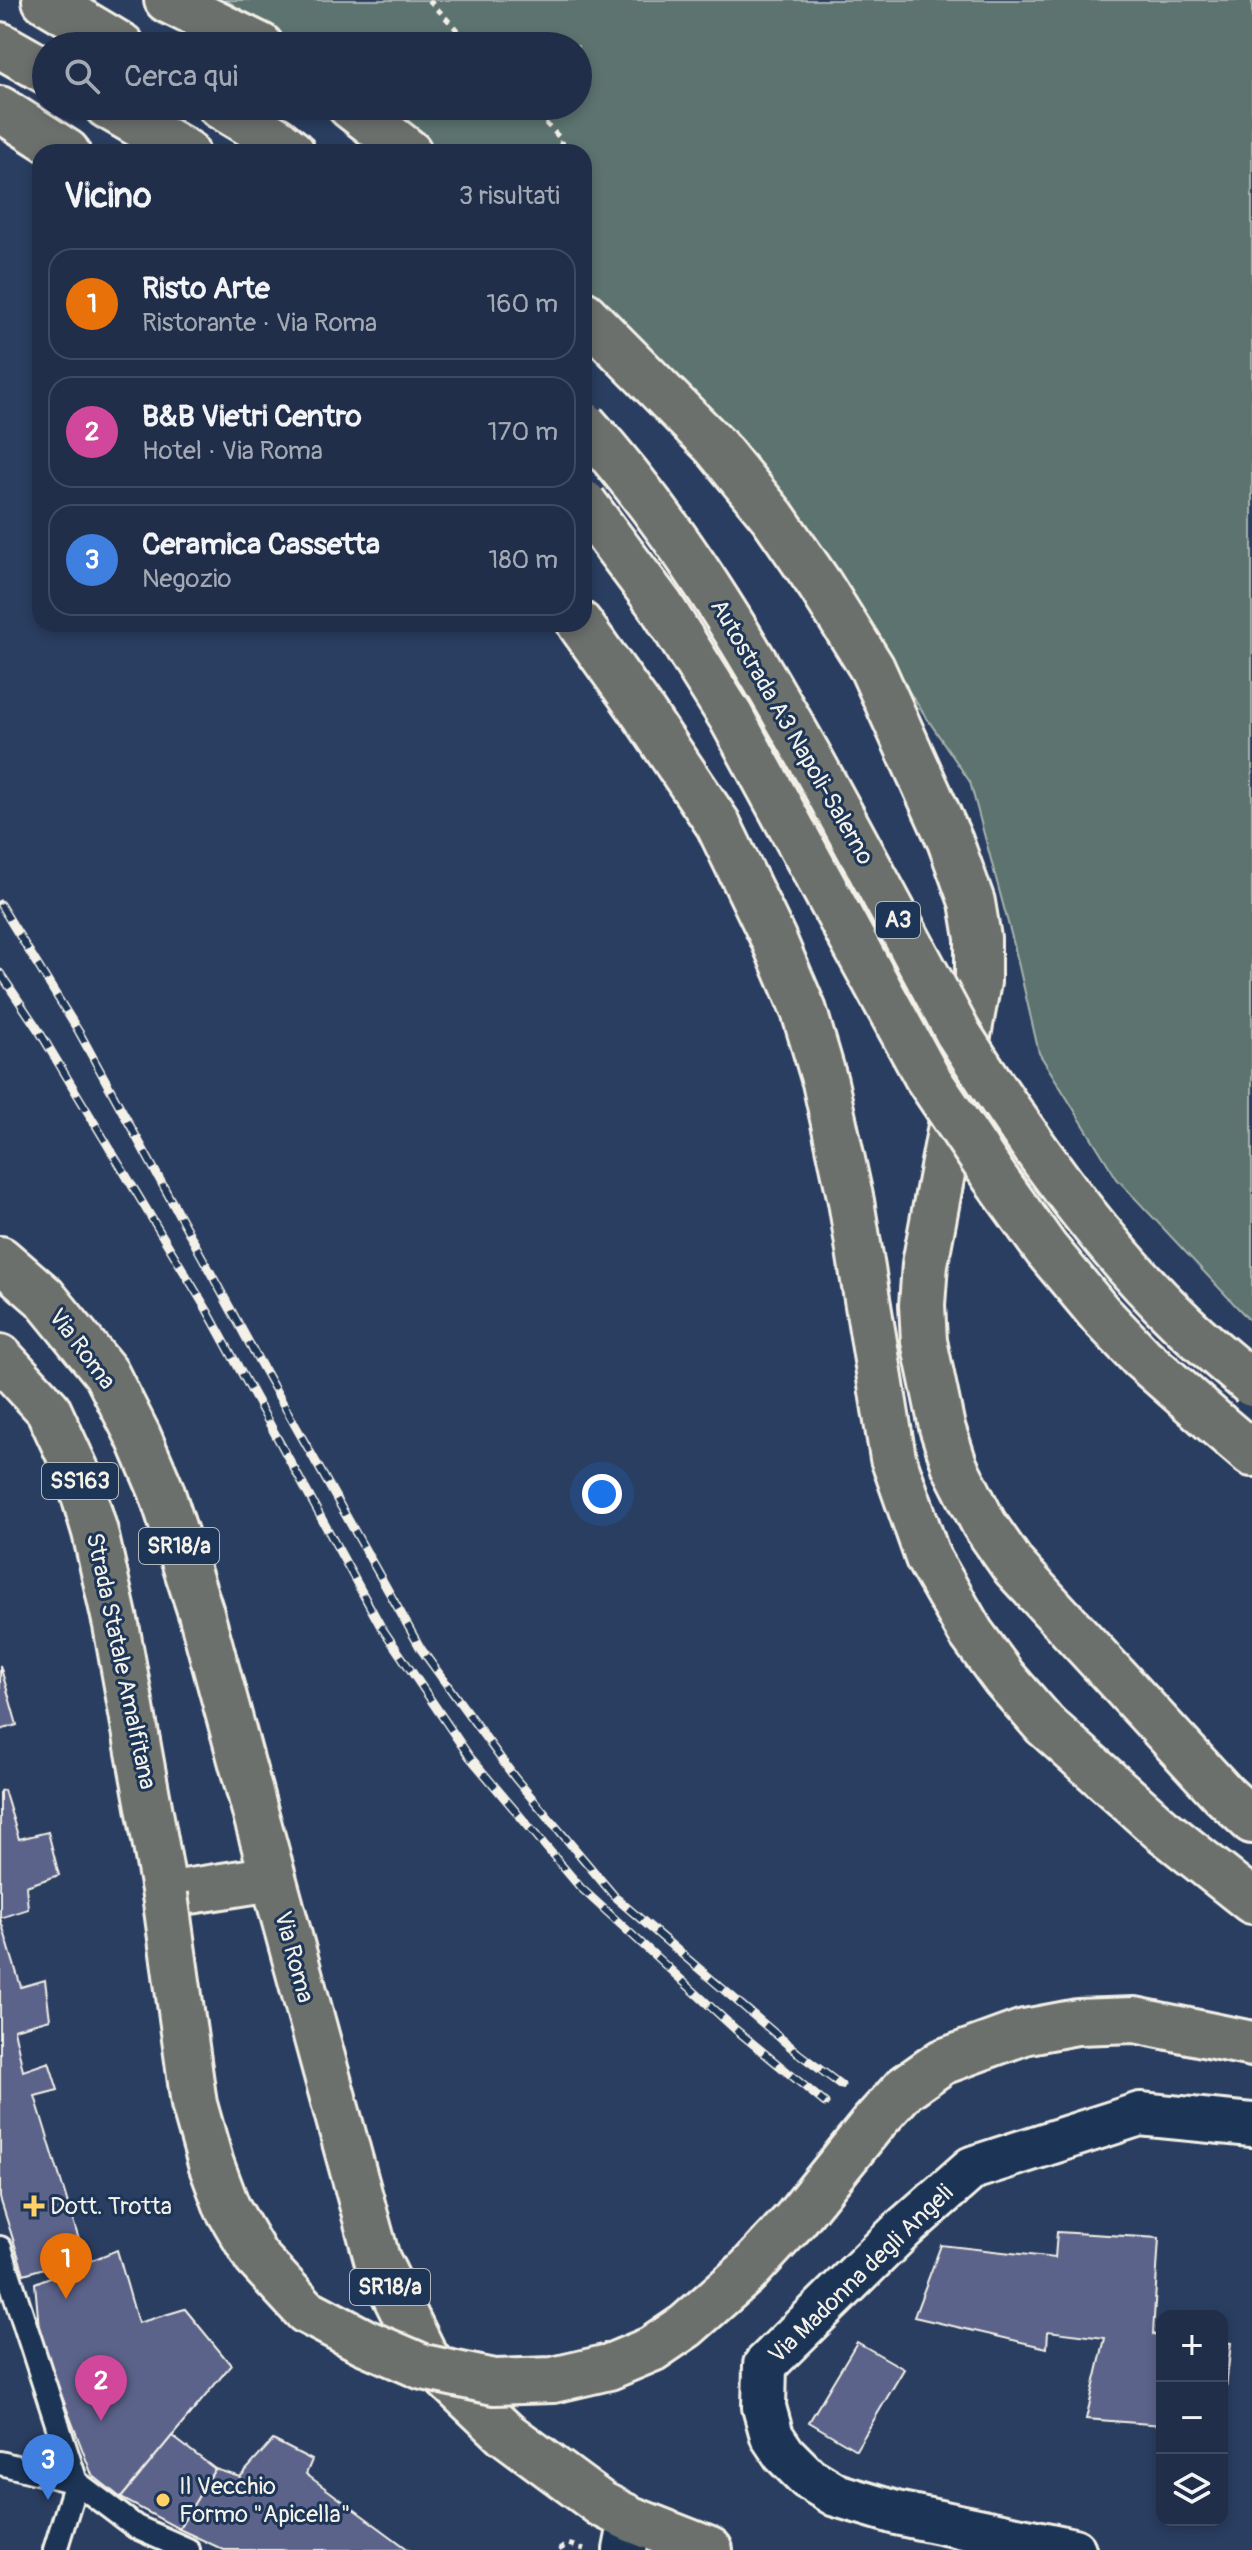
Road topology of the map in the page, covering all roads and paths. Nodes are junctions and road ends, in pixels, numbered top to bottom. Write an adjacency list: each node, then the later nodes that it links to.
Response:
1 (45, 0): 4 (main road)
2 (167, 0): 5 (main road)
3 (429, 0): 6 (path)
4 (99, 32)
5 (232, 32)
6 (459, 32)
7 (0, 45): 8 (main road)
8 (32, 63)
9 (0, 109): 14 (main road)
10 (131, 120): 15 (main road)
11 (243, 120): 16 (main road)
12 (368, 120): 17 (main road)
13 (543, 120): 18 (path)
14 (55, 144)
15 (172, 144)
16 (282, 144)
17 (399, 144)
18 (561, 144)
19 (592, 322): 27 (main road)
20 (592, 434): 25 (main road, Autostrada A3 Napoli-Salerno / A3, bridge)
21 (592, 514): 26 (main road, Autostrada A3 Napoli-Salerno / A3, bridge)
22 (586, 632): 30 (main road)
23 (0, 1259): 28 (main road, Via Roma / SR18/a)
24 (0, 1357): 29 (main road, Strada Statale Amalfitana / SS163)
25 (1252, 1384)
26 (1252, 1454)
27 (1252, 1821)
28 (273, 1878): 29 (main road); 36 (main road, Via Roma / SR18/a)
29 (165, 1895): 31 (main road, Strada Statale Amalfitana, bridge)
30 (1252, 1901)
31 (1252, 2044)
32 (1252, 2125): 42 (street, Via Madonna degli Angeli)
33 (0, 2248): 35 (lane)
34 (0, 2463): 35 (lane)
35 (76, 2482): 37 (lane); 38 (lane)
36 (628, 2534): 41 (main road, Via Roma / SR18/a)
37 (55, 2550)
38 (188, 2550)
39 (559, 2550): 40 (path)
40 (586, 2550)
41 (710, 2550)
42 (1074, 2550)

